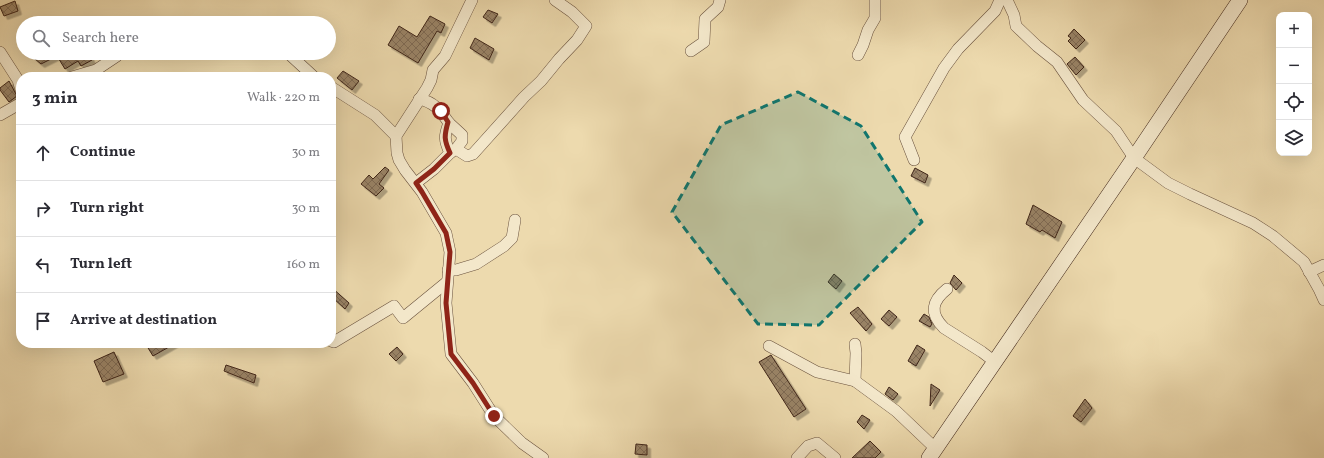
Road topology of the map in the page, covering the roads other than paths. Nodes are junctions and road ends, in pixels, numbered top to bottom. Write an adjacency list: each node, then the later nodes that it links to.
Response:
1 (472, 0): 17 (street)
2 (555, 0): 22 (street)
3 (720, 0): 9 (street)
4 (875, 0): 10 (street)
5 (1000, 0): 24 (street)
6 (1007, 0): 23 (street)
7 (1240, 0): 23 (main road)
8 (0, 52): 15 (street)
9 (691, 52)
10 (858, 56)
11 (110, 60): 13 (street)
12 (296, 60): 14 (street)
13 (89, 72)
14 (309, 72)
15 (16, 77)
16 (336, 90): 21 (street)
17 (419, 99): 20 (street); 21 (street)
18 (16, 106): 19 (street)
19 (0, 116)
20 (448, 122): 22 (street); 22 (street)
21 (396, 136): 25 (street)
22 (453, 151): 25 (street)
23 (1134, 158): 29 (street); 36 (main road)
24 (914, 160)
25 (416, 183): 28 (street)
26 (515, 220): 28 (street)
27 (1324, 265): 29 (street)
28 (448, 270): 30 (street)
29 (1309, 272): 32 (street)
30 (447, 282): 33 (street); 39 (street)
31 (947, 289): 36 (street)
32 (1324, 300)
33 (336, 341)
34 (855, 344): 37 (street)
35 (770, 346): 37 (street)
36 (995, 362): 38 (main road)
37 (855, 381): 38 (street)
38 (932, 453)
39 (543, 458)
40 (797, 458): 41 (street)
41 (835, 458)

